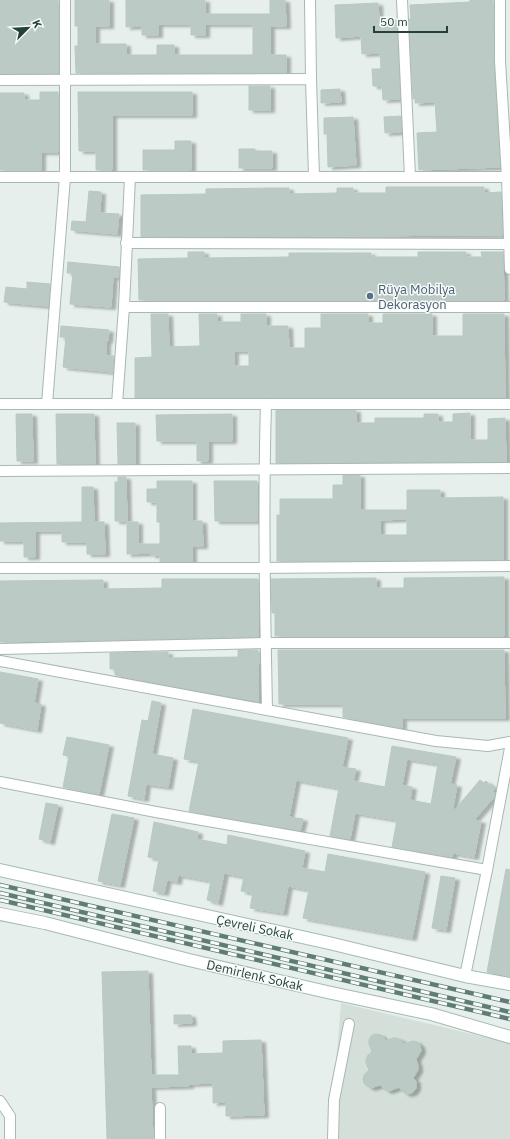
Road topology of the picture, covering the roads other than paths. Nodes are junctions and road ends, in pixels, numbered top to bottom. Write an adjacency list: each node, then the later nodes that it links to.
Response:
1 (65, 0): 7 (street)
2 (310, 0): 5 (street)
3 (402, 0): 13 (street)
4 (500, 0): 8 (street)
5 (311, 79): 7 (street); 12 (street)
6 (0, 80): 7 (street)
7 (65, 80): 10 (street)
8 (506, 101): 14 (street)
9 (0, 177): 10 (street)
10 (65, 177): 11 (street); 21 (street)
11 (130, 177): 12 (street); 15 (street)
12 (314, 177): 13 (street)
13 (410, 177): 14 (street)
14 (508, 177): 16 (street)
15 (126, 243): 16 (street); 18 (street)
16 (509, 244): 17 (street)
17 (510, 268)
18 (124, 307): 19 (street); 22 (street)
19 (510, 307)
20 (0, 404): 21 (street)
21 (47, 404): 22 (street)
22 (117, 404): 23 (street)
23 (266, 404): 24 (street); 26 (street)
24 (510, 404)
25 (510, 468): 26 (street)
26 (264, 470): 27 (street); 30 (street)
27 (0, 471)
28 (510, 566): 30 (street)
29 (0, 568): 30 (street)
30 (264, 568): 31 (street)
31 (266, 643): 32 (street); 33 (street); 35 (street)
32 (510, 643)
33 (0, 649)
34 (0, 661): 35 (street)
35 (267, 710): 36 (street)
36 (510, 742)
37 (510, 748): 40 (street)
38 (0, 782): 40 (street)
39 (0, 870): 42 (street, Çevreli Sokak)
40 (487, 870): 42 (street)
41 (0, 914): 45 (street, Demirlenk Sokak)
42 (465, 976): 43 (street, Çevreli Sokak)
43 (510, 984)
44 (350, 1024): 50 (street)
45 (510, 1037)
46 (0, 1101): 48 (street)
47 (160, 1108): 49 (street)
48 (10, 1139)
49 (160, 1139)
50 (333, 1139)

